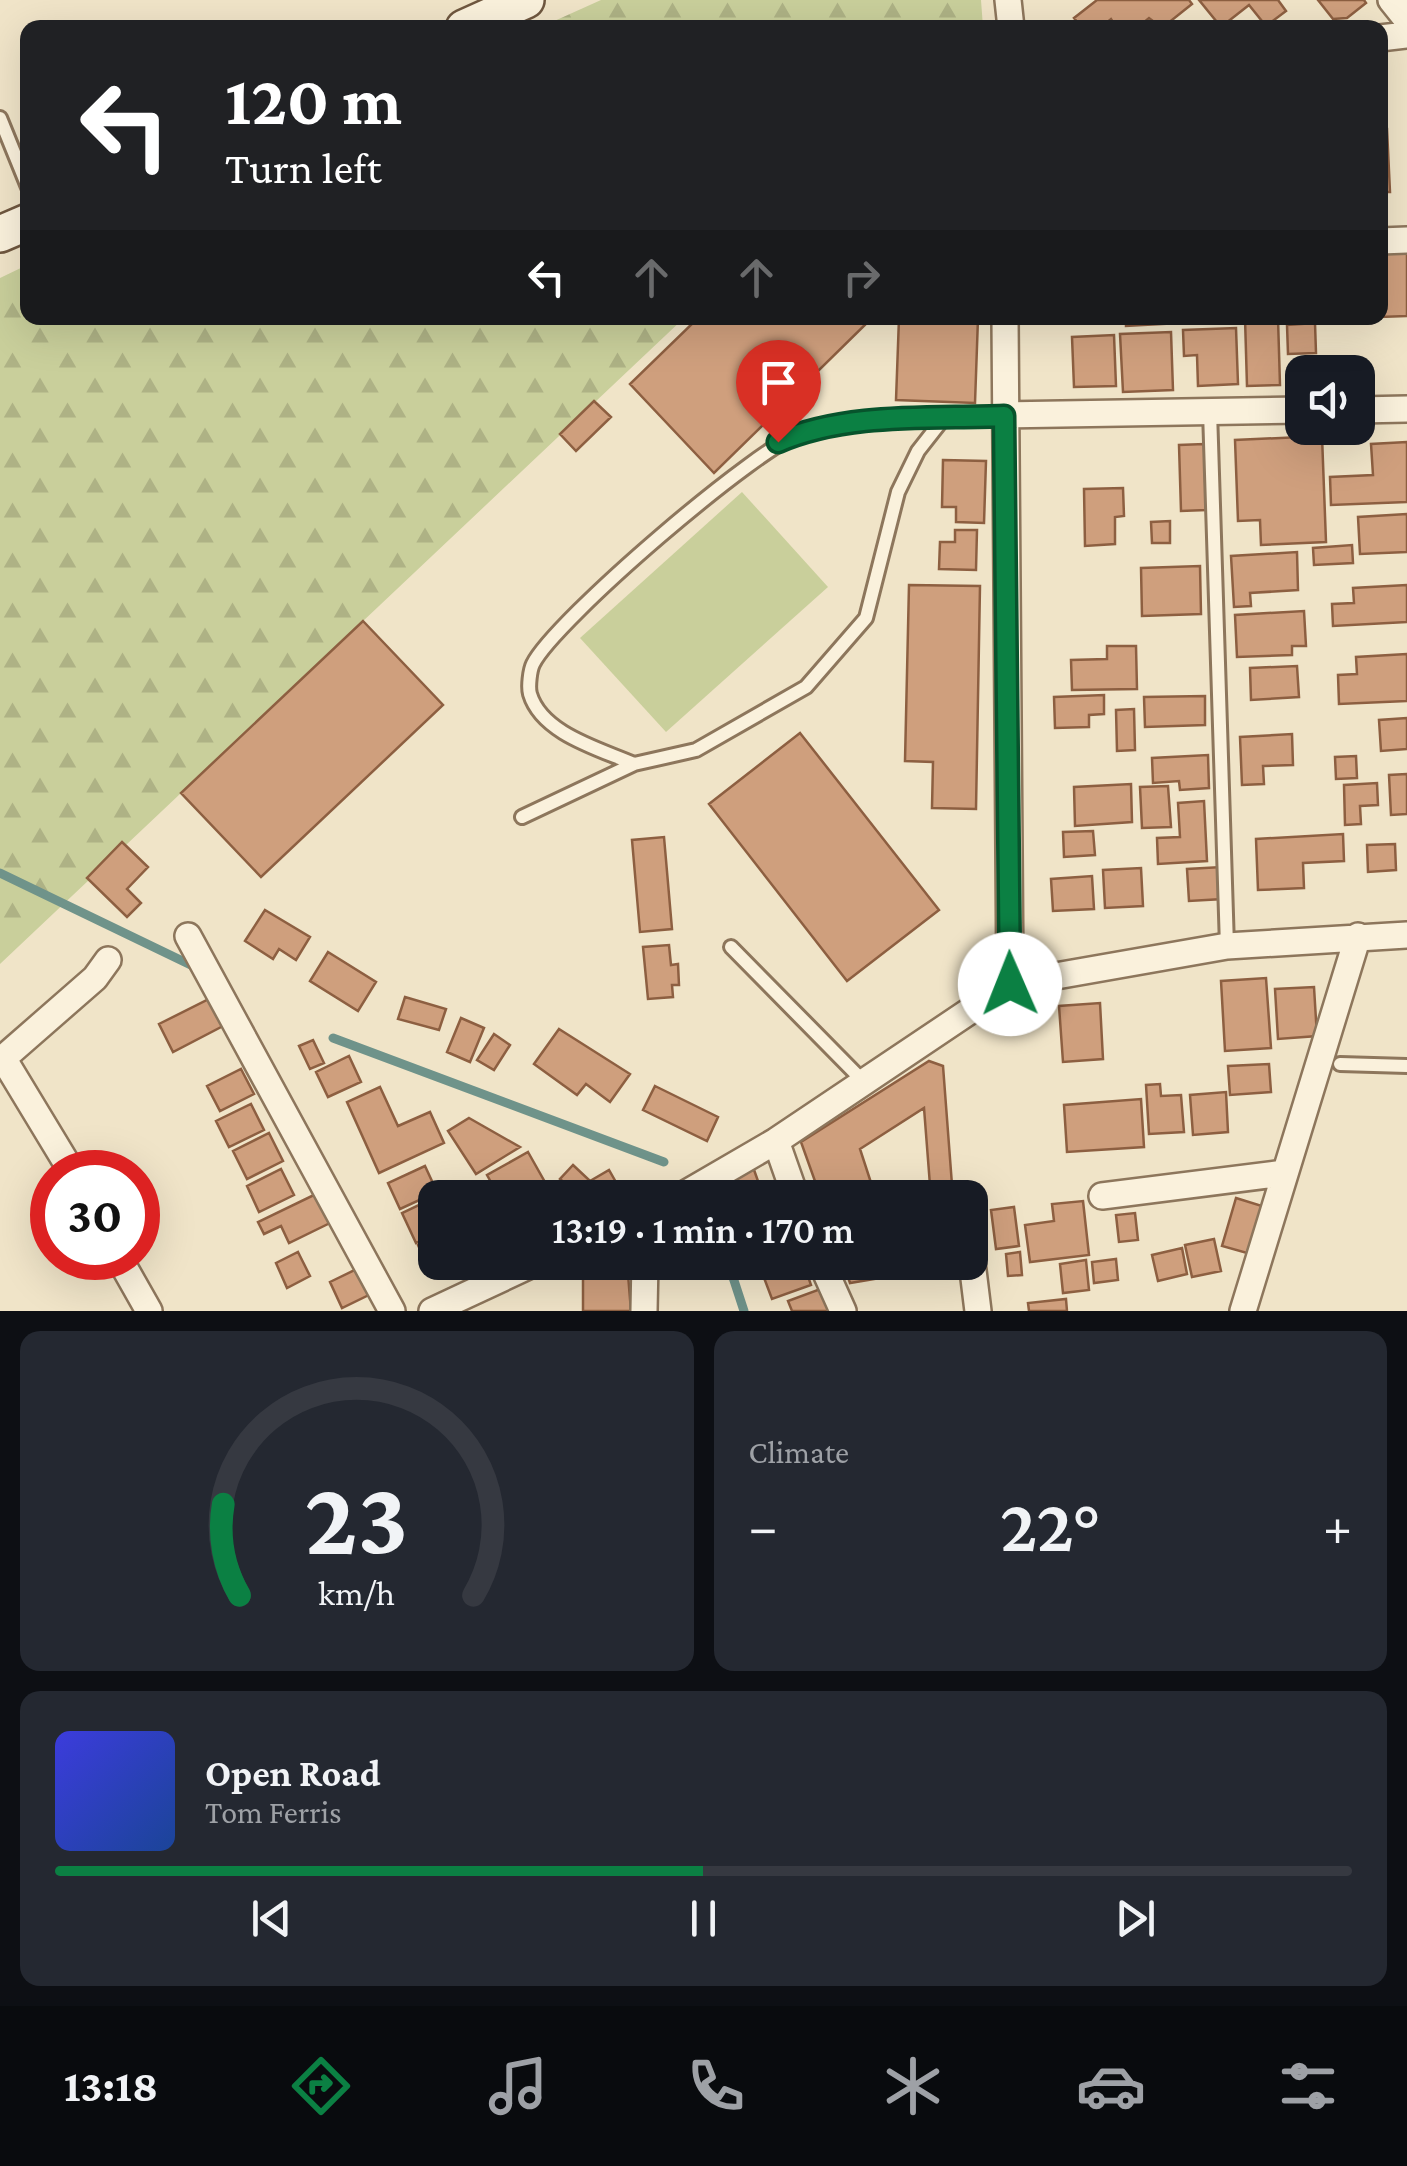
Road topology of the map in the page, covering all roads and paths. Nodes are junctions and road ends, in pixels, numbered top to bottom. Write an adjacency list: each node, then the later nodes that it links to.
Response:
1 (526, 0): 3 (street)
2 (1391, 0): 4 (street)
3 (482, 20)
4 (1407, 20)
5 (0, 118): 6 (lane)
6 (20, 167)
7 (1005, 325): 13 (street)
8 (1285, 410): 11 (street)
9 (1375, 410): 10 (street)
10 (1407, 410)
11 (1210, 411): 13 (street); 19 (lane)
12 (947, 414): 13 (lane); 14 (lane); 14 (lane)
13 (1004, 416): 22 (street)
14 (634, 764): 15 (lane)
15 (522, 817)
16 (1407, 934): 18 (street)
17 (188, 936): 39 (street)
18 (1358, 936): 19 (street); 29 (street)
19 (1227, 946): 22 (street)
20 (731, 947): 26 (lane)
21 (108, 960): 23 (street)
22 (1010, 984): 26 (street)
23 (2, 1059): 28 (street)
24 (1340, 1064): 25 (lane)
25 (1407, 1066)
26 (864, 1082): 27 (street)
27 (776, 1141): 30 (street); 31 (street)
28 (58, 1150)
29 (1284, 1174): 32 (street); 44 (street)
30 (709, 1180)
31 (790, 1180)
32 (1102, 1196)
33 (131, 1280): 38 (street)
34 (498, 1280): 40 (street)
35 (644, 1280): 41 (street)
36 (829, 1280): 42 (street)
37 (974, 1280): 43 (street)
38 (148, 1311)
39 (392, 1311)
40 (432, 1311)
41 (644, 1311)
42 (843, 1311)
43 (978, 1311)
44 (1242, 1311)

